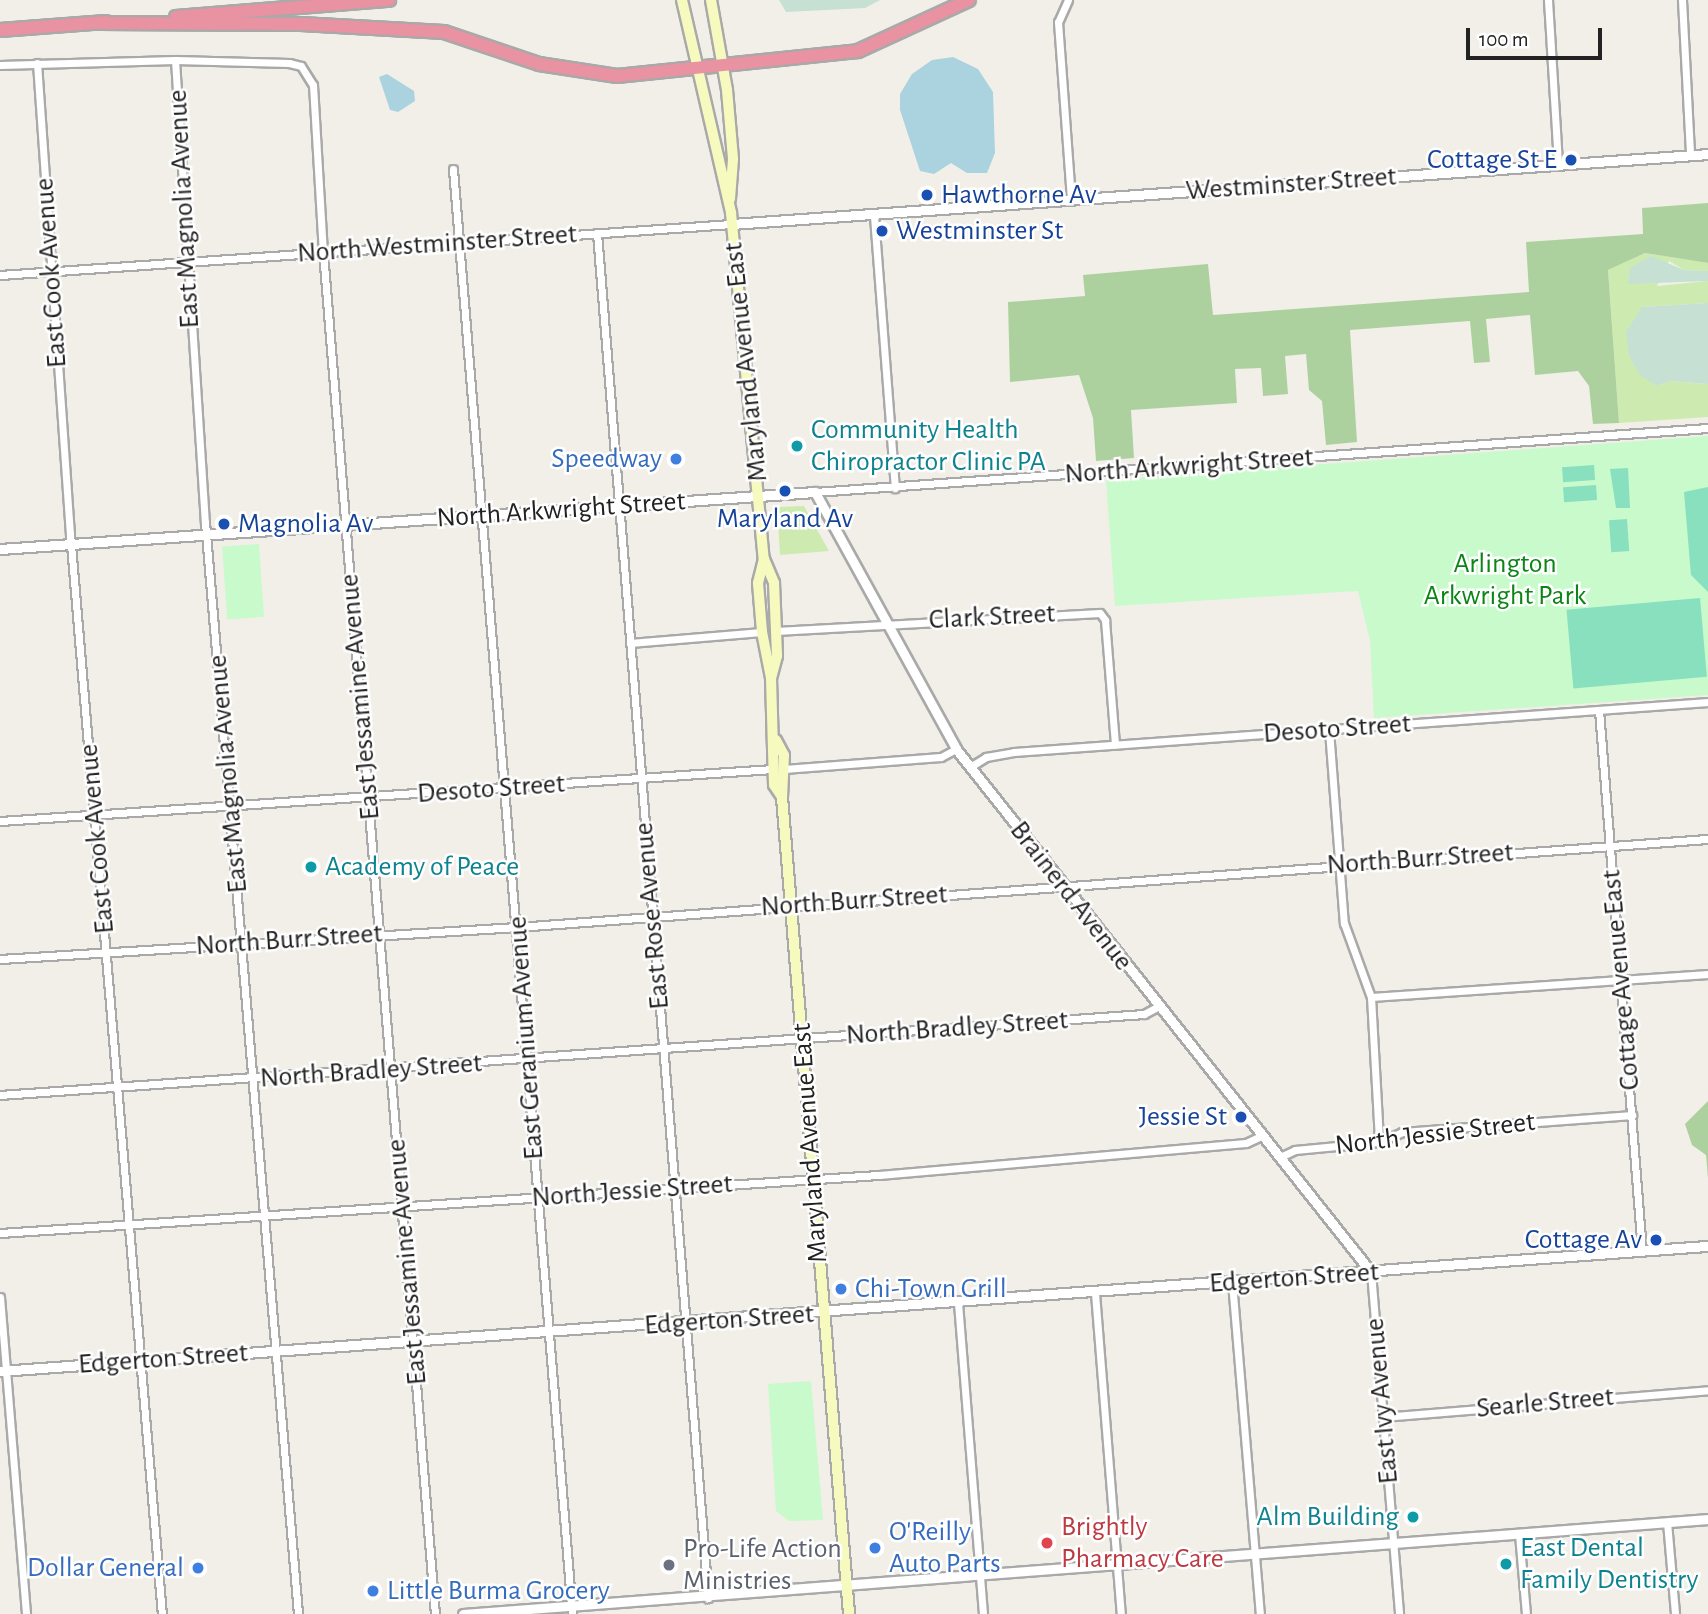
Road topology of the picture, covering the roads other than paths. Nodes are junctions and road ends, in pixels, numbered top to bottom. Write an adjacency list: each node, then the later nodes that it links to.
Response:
1 (389, 0): 8 (highway)
2 (969, 0): 12 (highway)
3 (1548, 0): 17 (street)
4 (1682, 0): 16 (street)
5 (1066, 1): 19 (street)
6 (683, 5): 14 (main road)
7 (712, 5): 12 (main road)
8 (99, 23): 9 (highway); 14 (highway)
9 (0, 30)
10 (175, 60): 11 (street); 25 (street, East Jessamine Avenue); 26 (street, East Magnolia Avenue)
11 (37, 63): 13 (street); 27 (street, East Cook Avenue)
12 (723, 63): 14 (highway); 20 (main road)
13 (0, 65)
14 (696, 66): 20 (main road)
15 (1708, 154): 16 (street, Westminster Street)
16 (1690, 155): 17 (street, Westminster Street)
17 (1558, 164): 19 (street, Westminster Street)
18 (453, 169): 24 (street, East Geranium Avenue)
19 (1071, 200): 21 (street, Westminster Street)
20 (730, 206): 22 (main road, Maryland Avenue East)
21 (874, 216): 22 (street, North Westminster Street); 30 (street)
22 (732, 224): 23 (street, North Westminster Street); 32 (main road, Maryland Avenue East)
23 (597, 233): 24 (street, North Westminster Street); 33 (street, East Rose Avenue)
24 (459, 243): 25 (street, North Westminster Street); 34 (street, East Geranium Avenue)
25 (323, 252): 26 (street, North Westminster Street); 35 (street, East Jessamine Avenue)
26 (185, 263): 27 (street, North Westminster Street); 36 (street, East Magnolia Avenue)
27 (50, 272): 28 (street, North Westminster Street); 37 (street, East Cook Avenue)
28 (0, 275)
29 (1708, 428): 30 (street, North Arkwright Street)
30 (895, 488): 31 (street, North Arkwright Street)
31 (815, 492): 32 (street, North Arkwright Street); 40 (street, Brainerd Avenue)
32 (759, 496): 33 (street, North Arkwright Street); 39 (main road, Maryland Avenue East)
33 (620, 505): 34 (street, North Arkwright Street); 43 (street, East Rose Avenue)
34 (483, 516): 35 (street, North Arkwright Street); 55 (street, East Geranium Avenue)
35 (346, 525): 36 (street, North Arkwright Street); 57 (street, East Jessamine Avenue)
36 (208, 536): 37 (street, North Arkwright Street); 58 (street, East Magnolia Avenue)
37 (72, 544): 38 (street, North Arkwright Street); 59 (street, East Cook Avenue)
38 (0, 549)
39 (764, 559): 41 (main road, Maryland Avenue East); 42 (main road, Maryland Avenue East)
40 (884, 623): 41 (street, Clark Street); 49 (street, Clark Street); 50 (street, Brainerd Avenue)
41 (775, 631): 44 (main road, Maryland Avenue East)
42 (762, 632): 43 (street); 44 (main road, Maryland Avenue East)
43 (630, 643): 54 (street, East Rose Avenue)
44 (771, 678): 48 (main road, Maryland Avenue East)
45 (1708, 702): 46 (street, Desoto Street)
46 (1599, 710): 47 (street, Desoto Street); 62 (street, Cottage Avenue East)
47 (1329, 730): 49 (street, Desoto Street); 63 (street)
48 (776, 740): 52 (main road, Maryland Avenue East); 53 (main road, Maryland Avenue East)
49 (1115, 745): 51 (street, Desoto Street)
50 (956, 749): 51 (street, Brainerd Avenue); 53 (street)
51 (970, 767): 64 (street, Brainerd Avenue)
52 (772, 769): 54 (street, Desoto Street); 56 (main road, Maryland Avenue East)
53 (785, 769): 56 (main road, Maryland Avenue East)
54 (641, 779): 55 (street, Desoto Street); 66 (street, East Rose Avenue)
55 (505, 787): 57 (street, Desoto Street); 67 (street, East Geranium Avenue)
56 (782, 797): 65 (main road, Maryland Avenue East)
57 (368, 798): 58 (street, Desoto Street); 68 (street, East Jessamine Avenue)
58 (231, 807): 59 (street, Desoto Street); 69 (street, East Magnolia Avenue)
59 (94, 815): 60 (street, Desoto Street); 70 (street, East Cook Avenue)
60 (0, 821)
61 (1708, 839): 62 (street, North Burr Street)
62 (1611, 847): 63 (street, North Burr Street); 73 (street, Cottage Avenue East)
63 (1340, 864): 64 (street, North Burr Street); 74 (street)
64 (1062, 886): 65 (street, North Burr Street); 75 (street, Brainerd Avenue)
65 (791, 905): 66 (street, North Burr Street); 76 (main road, Maryland Avenue East)
66 (652, 915): 67 (street, North Burr Street); 77 (street, East Rose Avenue)
67 (517, 927): 68 (street, North Burr Street); 78 (street, East Geranium Avenue)
68 (379, 933): 69 (street, North Burr Street); 79 (street, East Jessamine Avenue)
69 (242, 942): 70 (street, North Burr Street); 80 (street, East Magnolia Avenue)
70 (106, 953): 71 (street, North Burr Street); 81 (street, East Cook Avenue)
71 (0, 958)
72 (1708, 974): 73 (street)
73 (1624, 981): 74 (street); 83 (street, Cottage Avenue East)
74 (1371, 997): 85 (street)
75 (1159, 1006): 76 (street, North Bradley Street); 84 (street, Brainerd Avenue)
76 (802, 1040): 77 (street, North Bradley Street); 87 (main road, Maryland Avenue East)
77 (663, 1051): 78 (street, North Bradley Street); 88 (street, East Rose Avenue)
78 (528, 1061): 79 (street, North Bradley Street); 89 (street, East Geranium Avenue)
79 (389, 1069): 80 (street, North Bradley Street); 90 (street, East Jessamine Avenue)
80 (253, 1078): 81 (street, North Bradley Street); 91 (street, East Magnolia Avenue)
81 (119, 1087): 82 (street, North Bradley Street); 92 (street, East Cook Avenue)
82 (0, 1095)
83 (1632, 1115): 85 (street, North Jessie Street); 95 (street, Cottage Avenue East)
84 (1263, 1135): 86 (street, Brainerd Avenue); 87 (street, North Jessie Street)
85 (1379, 1142): 86 (street, North Jessie Street)
86 (1280, 1157): 96 (street, Brainerd Avenue)
87 (812, 1180): 88 (street, North Jessie Street); 101 (main road, Maryland Avenue East)
88 (675, 1187): 89 (street, North Jessie Street); 102 (street, East Rose Avenue)
89 (538, 1196): 90 (street, North Jessie Street); 103 (street, East Geranium Avenue)
90 (402, 1207): 91 (street, North Jessie Street); 104 (street, East Jessamine Avenue)
91 (264, 1215): 92 (street, North Jessie Street); 105 (street, East Magnolia Avenue)
92 (131, 1224): 93 (street, North Jessie Street); 106 (street, East Cook Avenue)
93 (0, 1233)
94 (1708, 1246): 95 (street, Edgerton Street)
95 (1642, 1251): 96 (street, Edgerton Street)
96 (1371, 1272): 97 (street, Edgerton Street); 109 (street, East Ivy Avenue)
97 (1233, 1282): 98 (street, Edgerton Street); 114 (street)
98 (1095, 1293): 100 (street, Edgerton Street); 115 (street)
99 (0, 1297): 107 (street)
100 (958, 1303): 101 (street, Edgerton Street); 116 (street)
101 (823, 1313): 102 (street, Edgerton Street); 117 (main road, Maryland Avenue East)
102 (686, 1323): 103 (street, Edgerton Street); 118 (street, East Rose Avenue)
103 (548, 1334): 104 (street, Edgerton Street); 119 (street, East Geranium Avenue)
104 (413, 1343): 105 (street, Edgerton Street); 123 (street, East Jessamine Avenue)
105 (276, 1352): 106 (street, Edgerton Street); 122 (street, East Magnolia Avenue)
106 (140, 1361): 107 (street, Edgerton Street); 121 (street, East Cook Avenue)
107 (3, 1371): 120 (street)
108 (1708, 1390): 109 (street, Searle Street)
109 (1382, 1417): 113 (street, East Ivy Avenue)
110 (1708, 1519): 111 (street)
111 (1667, 1522): 112 (street); 131 (street)
112 (1519, 1534): 113 (street); 130 (street)
113 (1393, 1544): 114 (street); 129 (street, East Ivy Avenue)
114 (1255, 1555): 115 (street); 128 (street)
115 (1117, 1566): 116 (street); 127 (street)
116 (980, 1577): 117 (street); 126 (street)
117 (847, 1587): 118 (street); 125 (main road, Maryland Avenue East)
118 (708, 1598): 119 (street)
119 (572, 1610): 124 (street)
120 (26, 1614)
121 (162, 1614)
122 (298, 1614)
123 (435, 1614)
124 (463, 1614)
125 (849, 1614)
126 (984, 1614)
127 (1122, 1614)
128 (1260, 1614)
129 (1399, 1614)
130 (1526, 1614)
131 (1675, 1614)

